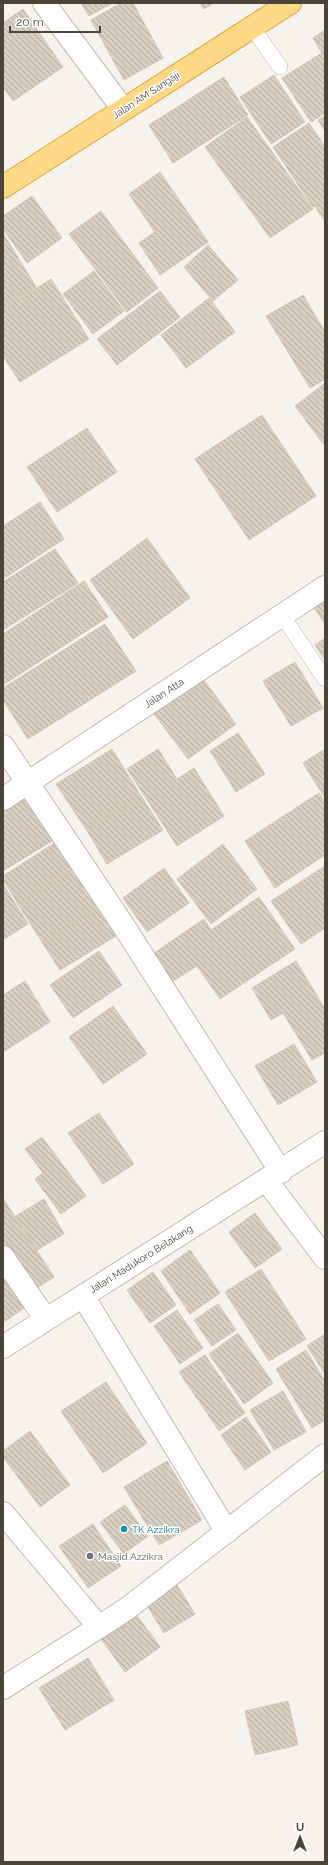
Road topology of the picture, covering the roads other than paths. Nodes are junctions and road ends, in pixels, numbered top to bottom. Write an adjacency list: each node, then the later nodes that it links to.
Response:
1 (44, 3): 5 (street)
2 (290, 3): 3 (highway, Jalan AM Sangaji)
3 (252, 27): 4 (lane); 5 (highway, Jalan AM Sangaji)
4 (280, 67)
5 (123, 110): 6 (highway, Jalan AM Sangaji)
6 (3, 187)
7 (325, 587): 8 (street, Jalan Atta)
8 (282, 615): 9 (lane); 11 (street, Jalan Atta)
9 (325, 679)
10 (3, 746): 11 (street)
11 (27, 783): 12 (street, Jalan Atta); 14 (street)
12 (3, 799)
13 (325, 1142): 14 (street, Jalan Madukoro Belakang)
14 (274, 1176): 16 (street); 17 (street, Jalan Madukoro Belakang)
15 (3, 1257): 18 (street)
16 (325, 1258)
17 (82, 1296): 18 (street, Jalan Madukoro Belakang); 22 (street)
18 (45, 1318): 19 (street, Jalan Madukoro Belakang)
19 (3, 1347)
20 (325, 1455): 22 (street)
21 (3, 1514): 23 (street)
22 (227, 1532): 23 (street)
23 (99, 1627): 24 (street)
24 (3, 1688)

